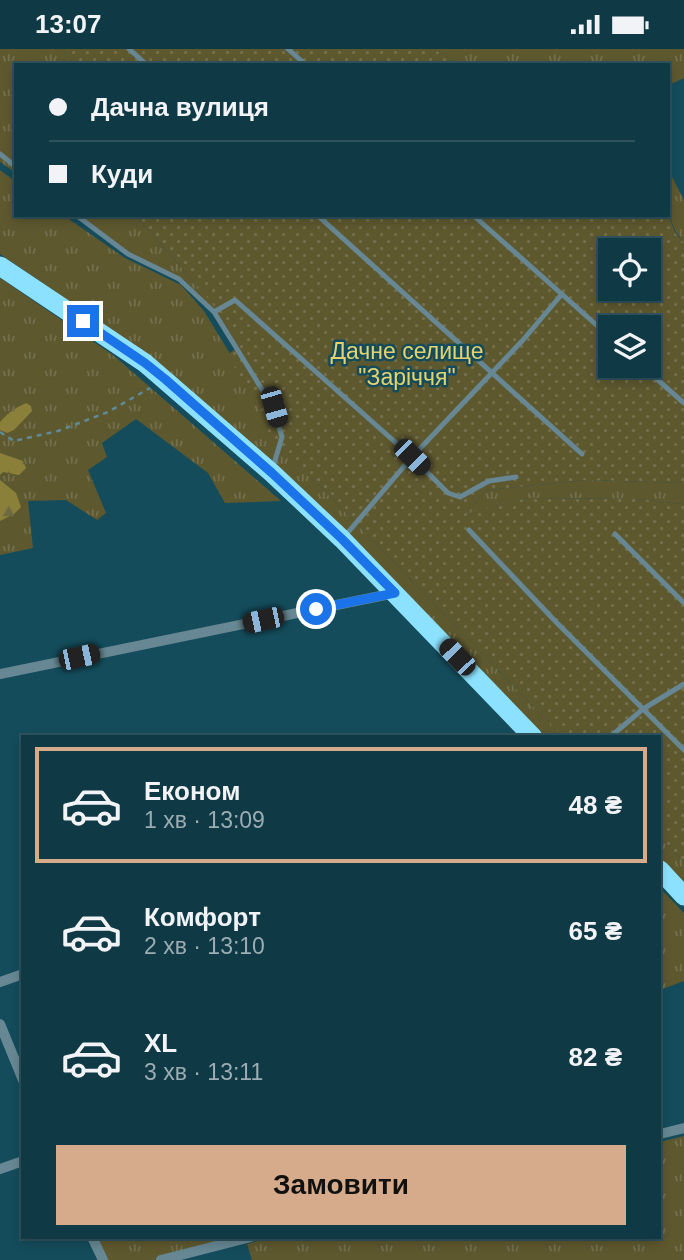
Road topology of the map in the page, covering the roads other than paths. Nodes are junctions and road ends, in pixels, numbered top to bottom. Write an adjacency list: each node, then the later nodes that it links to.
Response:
1 (129, 49): 3 (lane)
2 (289, 49): 4 (lane)
3 (144, 63)
4 (304, 63)
5 (0, 154): 6 (lane)
6 (14, 165)
7 (79, 217): 12 (lane)
8 (319, 217): 14 (lane)
9 (475, 217): 11 (lane)
10 (0, 266): 19 (highway)
11 (562, 295): 13 (lane); 14 (lane)
12 (214, 312): 18 (lane); 19 (lane)
13 (598, 327)
14 (492, 373): 17 (lane); 18 (lane)
15 (656, 378): 16 (lane)
16 (684, 403)
17 (582, 454)
18 (412, 457): 20 (lane); 23 (lane)
19 (272, 473): 23 (highway)
20 (516, 477)
21 (469, 530): 28 (lane)
22 (615, 534): 25 (lane)
23 (342, 539): 24 (highway)
24 (395, 593): 26 (street); 29 (highway)
25 (684, 603)
26 (0, 674)
27 (684, 684): 28 (lane)
28 (643, 709): 30 (lane); 31 (lane)
29 (531, 735)
30 (612, 735)
31 (684, 750)
32 (661, 871): 33 (highway)
33 (684, 896)
34 (21, 975): 35 (street)
35 (0, 982)
36 (0, 1024): 37 (street)
37 (21, 1075)
38 (684, 1128): 39 (street)
39 (661, 1134)
40 (21, 1162): 41 (street)
41 (0, 1169)
42 (93, 1239): 44 (street)
43 (243, 1239): 45 (street)
44 (103, 1260)
45 (161, 1260)

